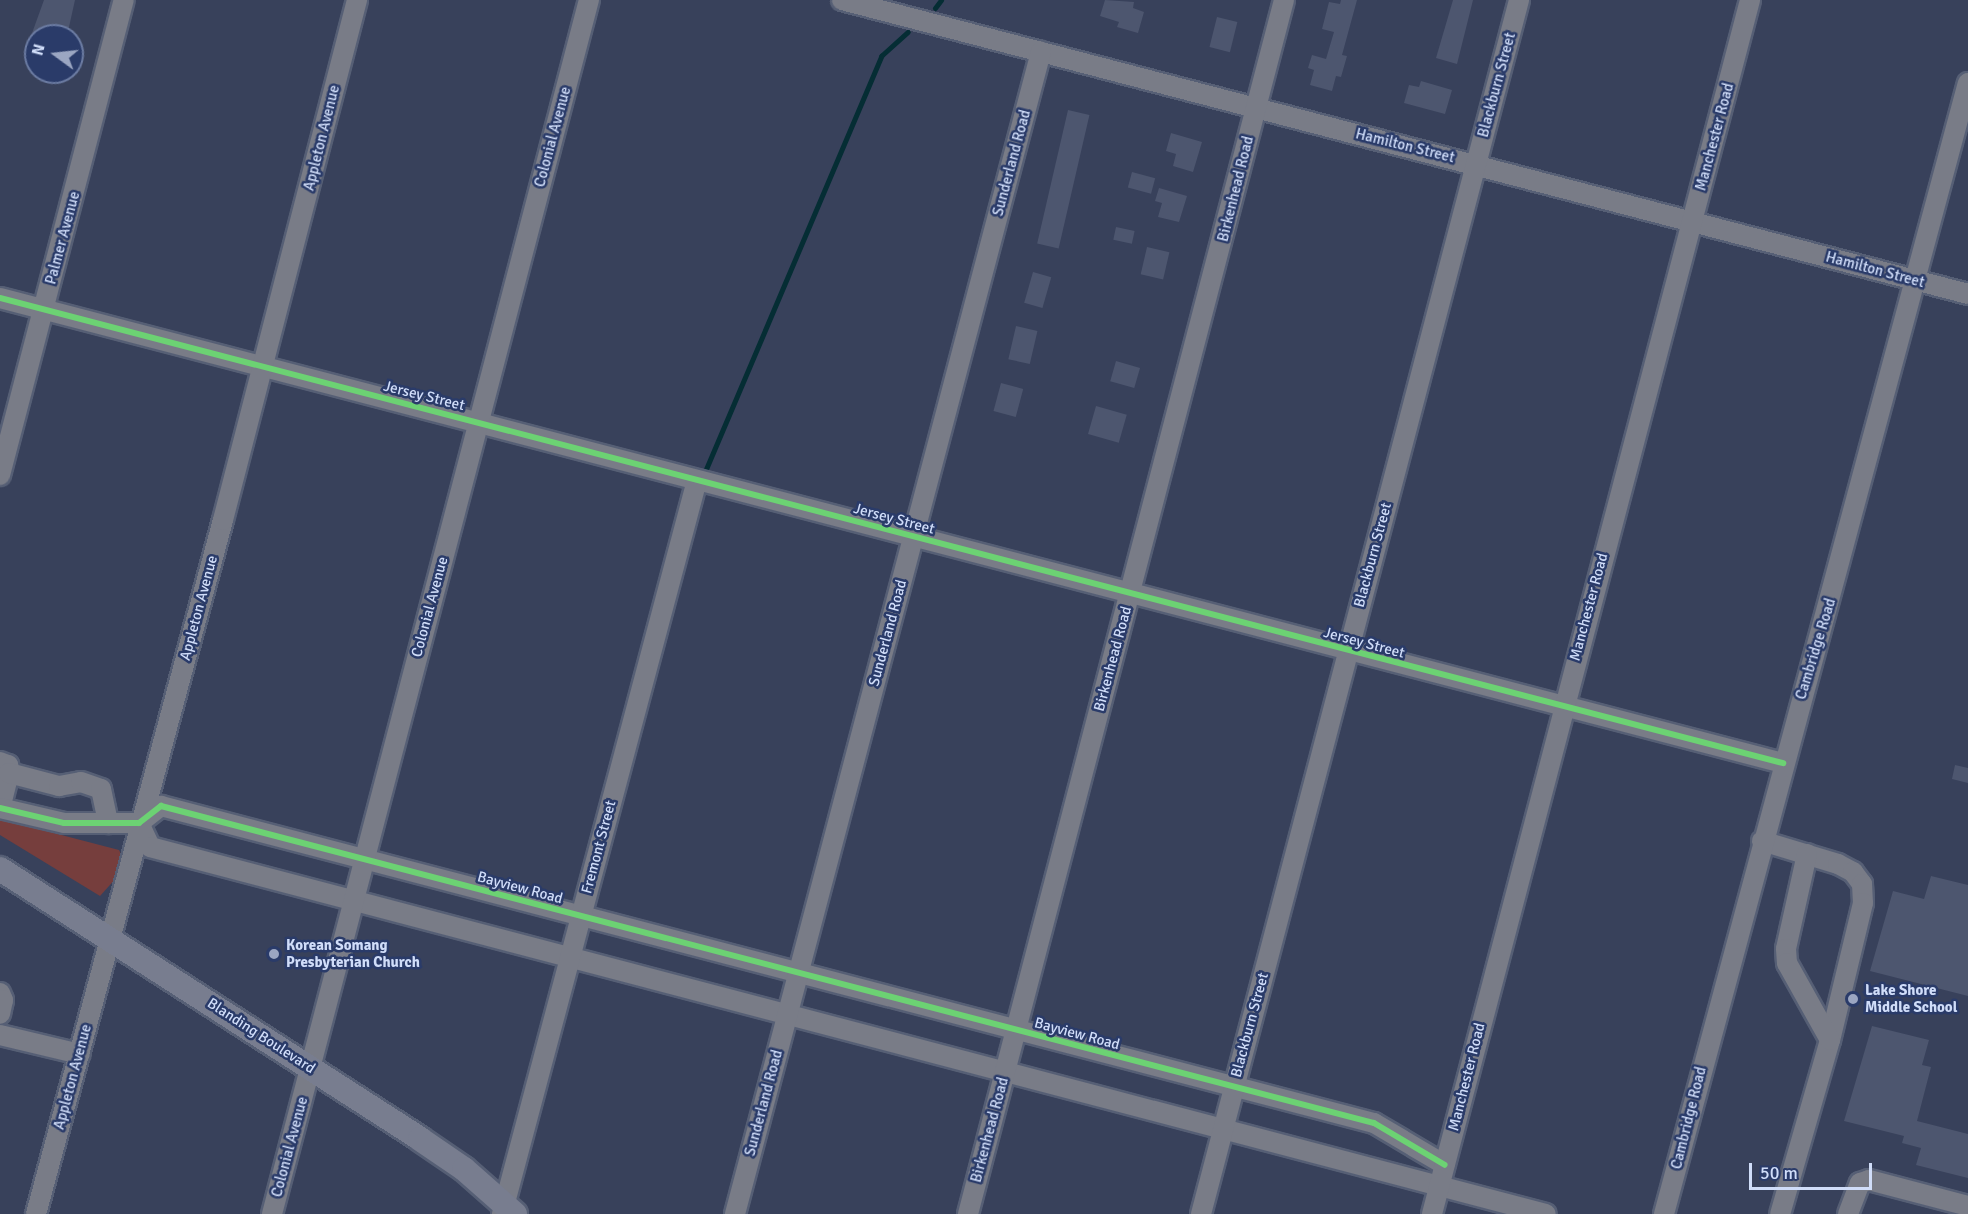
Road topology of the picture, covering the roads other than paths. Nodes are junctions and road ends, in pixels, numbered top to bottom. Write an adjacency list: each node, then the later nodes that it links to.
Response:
1 (124, 0): 17 (street, Palmer Avenue)
2 (357, 0): 18 (street, Appleton Avenue)
3 (589, 0): 19 (street, Colonial Avenue)
4 (842, 0): 8 (street, Hamilton Street)
5 (1284, 0): 11 (street, Birkenhead Road)
6 (1519, 0): 12 (street, Blackburn Street)
7 (1750, 0): 13 (street, Manchester Road)
8 (886, 5): 9 (street, Hamilton Street)
9 (1041, 52): 11 (street, Hamilton Street); 22 (street, Sunderland Road)
10 (1968, 83): 14 (street, Cambridge Road)
11 (1256, 108): 12 (street, Hamilton Street); 23 (street, Birkenhead Road)
12 (1475, 164): 13 (street, Hamilton Street); 24 (street, Blackburn Street)
13 (1693, 221): 14 (street, Hamilton Street); 25 (street, Manchester Road)
14 (1917, 280): 15 (street, Hamilton Street); 26 (street, Cambridge Road)
15 (1968, 294)
16 (0, 298): 17 (street, Jersey Street)
17 (44, 309): 18 (street, Jersey Street); 20 (street, Palmer Avenue)
18 (261, 366): 19 (street, Jersey Street); 30 (street, Appleton Avenue)
19 (479, 422): 21 (street, Jersey Street); 33 (street, Colonial Avenue)
20 (0, 475)
21 (697, 480): 22 (street, Jersey Street); 36 (street, Fremont Street)
22 (914, 536): 23 (street, Jersey Street); 39 (street, Sunderland Road)
23 (1130, 595): 24 (street, Jersey Street); 43 (street, Birkenhead Road)
24 (1348, 651): 25 (street, Jersey Street); 49 (street, Blackburn Street)
25 (1563, 707): 26 (street, Jersey Street); 51 (street, Manchester Road)
26 (1783, 763): 31 (street, Cambridge Road)
27 (4, 768): 28 (street); 29 (street)
28 (0, 808): 29 (street)
29 (108, 823): 30 (street)
30 (139, 823): 33 (street, Bayview Road); 35 (street); 37 (street, Appleton Avenue)
31 (1762, 841): 32 (street); 62 (street, Cambridge Road)
32 (1807, 854): 45 (street); 45 (street)
33 (363, 858): 35 (street, Colonial Avenue); 36 (street, Bayview Road)
34 (0, 869): 37 (main road, Blanding Boulevard)
35 (352, 901): 38 (street); 47 (street, Colonial Avenue)
36 (580, 917): 38 (street, Fremont Street); 39 (street, Bayview Road)
37 (111, 940): 46 (street, Appleton Avenue); 47 (main road, Blanding Boulevard)
38 (571, 957): 42 (street); 54 (street, Fremont Street)
39 (798, 974): 42 (street, Sunderland Road); 43 (street, Bayview Road)
40 (0, 993): 41 (street)
41 (0, 1014)
42 (787, 1016): 48 (street); 57 (street, Sunderland Road)
43 (1016, 1031): 48 (street, Birkenhead Road); 49 (street, Bayview Road)
44 (0, 1035): 46 (street)
45 (1830, 1040): 63 (street)
46 (80, 1054): 55 (street, Appleton Avenue)
47 (310, 1068): 54 (main road, Blanding Boulevard); 56 (street, Colonial Avenue)
48 (1005, 1073): 50 (street); 58 (street, Birkenhead Road)
49 (1233, 1088): 50 (street, Blackburn Street); 51 (street, Bayview Road)
50 (1223, 1131): 52 (street); 59 (street, Blackburn Street)
51 (1445, 1165): 52 (street, Manchester Road)
52 (1439, 1186): 60 (street, Manchester Road); 61 (street)
53 (1968, 1206): 64 (street)
54 (507, 1210)
55 (36, 1214)
56 (272, 1214)
57 (735, 1214)
58 (968, 1214)
59 (1201, 1214)
60 (1432, 1214)
61 (1546, 1214)
62 (1664, 1214)
63 (1780, 1214)
64 (1848, 1214)

